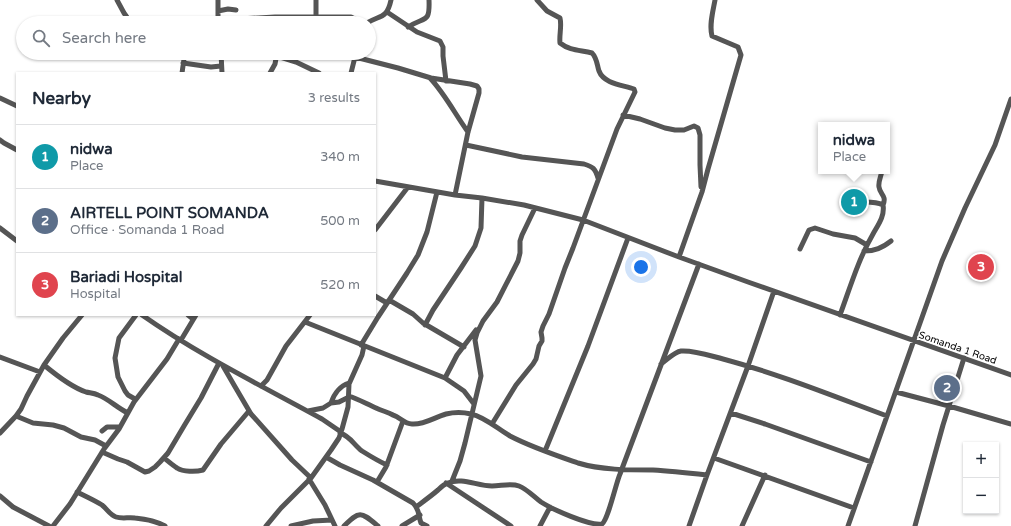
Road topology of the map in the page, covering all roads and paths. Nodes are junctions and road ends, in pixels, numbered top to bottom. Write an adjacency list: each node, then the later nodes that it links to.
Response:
1 (117, 0): 11 (street)
2 (218, 0): 9 (street)
3 (316, 0): 13 (street)
4 (391, 0): 10 (street)
5 (430, 0): 15 (street)
6 (538, 0): 35 (street)
7 (715, 0): 45 (street)
8 (236, 10): 9 (street)
9 (218, 11): 12 (street)
10 (387, 12): 14 (street); 15 (street)
11 (126, 16)
12 (218, 16)
13 (316, 16)
14 (376, 19)
15 (408, 27): 30 (street)
16 (184, 60): 22 (street)
17 (221, 60): 23 (street)
18 (276, 60): 26 (street)
19 (291, 60): 27 (street)
20 (354, 60): 28 (street)
21 (373, 60): 29 (street)
22 (183, 63): 23 (street); 24 (street)
23 (221, 66): 25 (street)
24 (182, 72)
25 (222, 72)
26 (271, 72)
27 (317, 72)
28 (351, 72)
29 (430, 78): 30 (street); 36 (street)
30 (446, 81): 36 (street)
31 (0, 98): 33 (street)
32 (1011, 99): 34 (street)
33 (16, 106)
34 (1009, 115): 75 (street)
35 (623, 116): 41 (street); 45 (street)
36 (468, 132): 38 (street)
37 (0, 140): 39 (street)
38 (466, 145): 41 (street); 46 (street)
39 (16, 150)
40 (881, 174): 49 (street)
41 (598, 178): 51 (street)
42 (376, 181): 43 (street, Somanda 1 Road)
43 (408, 187): 44 (street, Somanda 1 Road); 53 (street)
44 (437, 192): 46 (street, Somanda 1 Road); 64 (street)
45 (702, 192): 60 (street)
46 (455, 195): 47 (street, Somanda 1 Road)
47 (482, 198): 50 (street, Somanda 1 Road); 73 (street)
48 (865, 202): 49 (street)
49 (883, 205): 57 (street)
50 (535, 208): 51 (street, Somanda 1 Road); 71 (street)
51 (583, 220): 54 (street, Somanda 1 Road); 103 (street)
52 (0, 228): 55 (street)
53 (376, 229)
54 (628, 238): 60 (street, Somanda 1 Road); 110 (street)
55 (16, 239)
56 (891, 241): 59 (street)
57 (867, 245): 58 (street); 59 (street)
58 (800, 249)
59 (864, 251): 65 (street)
60 (679, 257): 61 (street, Somanda 1 Road)
61 (699, 264): 62 (street, Somanda 1 Road); 81 (street)
62 (774, 291): 65 (street, Somanda 1 Road); 83 (street)
63 (376, 296): 64 (street)
64 (388, 302): 73 (street); 76 (street)
65 (840, 315): 75 (street, Somanda 1 Road)
66 (81, 316): 82 (street)
67 (135, 316): 91 (street)
68 (143, 316): 74 (street)
69 (309, 316): 72 (street)
70 (195, 317): 74 (street)
71 (483, 320): 77 (street); 93 (street)
72 (305, 322): 76 (street); 88 (street)
73 (425, 325): 77 (street)
74 (180, 340): 80 (street); 91 (street)
75 (914, 341): 79 (street, Somanda 1 Road); 89 (street)
76 (363, 346): 86 (street); 87 (street)
77 (464, 347): 86 (street)
78 (0, 357): 84 (street)
79 (964, 358): 85 (street, Somanda 1 Road); 94 (street)
80 (220, 364): 88 (street); 95 (street); 113 (street)
81 (661, 365): 83 (street); 117 (street)
82 (44, 366): 84 (street); 97 (street)
83 (748, 366): 98 (street); 101 (street)
84 (40, 372): 100 (street)
85 (1011, 375)
86 (445, 378): 93 (street)
87 (349, 383): 90 (street); 92 (street)
88 (261, 386): 96 (street)
89 (896, 392): 94 (street); 101 (street)
90 (349, 396): 92 (street); 102 (street); 108 (street)
91 (135, 399): 97 (street)
92 (331, 403): 96 (street)
93 (474, 404): 99 (street)
94 (949, 406): 104 (street); 147 (street)
95 (249, 411): 113 (street); 120 (street)
96 (308, 411): 108 (street)
97 (128, 413): 105 (street)
98 (731, 413): 114 (street); 115 (street)
99 (471, 414): 102 (street); 103 (street); 121 (street)
100 (16, 416): 107 (street); 109 (street)
101 (887, 416): 115 (street)
102 (403, 421): 116 (street)
103 (492, 424): 110 (street)
104 (1011, 424)
105 (120, 427): 106 (street); 109 (street)
106 (102, 430)
107 (0, 433)
108 (341, 433): 112 (street); 116 (street)
109 (106, 446): 111 (street)
110 (545, 451): 117 (street)
111 (102, 452): 113 (street); 124 (street)
112 (326, 457): 120 (street); 122 (street)
113 (164, 458)
114 (714, 458): 118 (street); 119 (street)
115 (871, 462): 128 (street)
116 (387, 465): 122 (street)
117 (622, 469): 118 (street); 127 (street)
118 (707, 475): 144 (street)
119 (765, 476): 128 (street); 145 (street)
120 (310, 479): 130 (street); 134 (street)
121 (452, 481): 123 (street); 127 (street)
122 (377, 482): 126 (street)
123 (446, 483): 126 (street); 142 (street)
124 (77, 492): 132 (street); 133 (street)
125 (0, 496): 131 (street)
126 (416, 506): 129 (street)
127 (550, 508): 143 (street)
128 (854, 508): 146 (street)
129 (420, 518): 139 (street); 140 (street); 141 (street)
130 (332, 520): 135 (street); 136 (street)
131 (49, 526)
132 (53, 526)
133 (165, 526)
134 (266, 526)
135 (291, 526)
136 (335, 526)
137 (344, 526): 138 (street)
138 (378, 526)
139 (402, 526)
140 (417, 526)
141 (427, 526)
142 (510, 526)
143 (540, 526)
144 (689, 526)
145 (742, 526)
146 (848, 526)
147 (915, 526)

